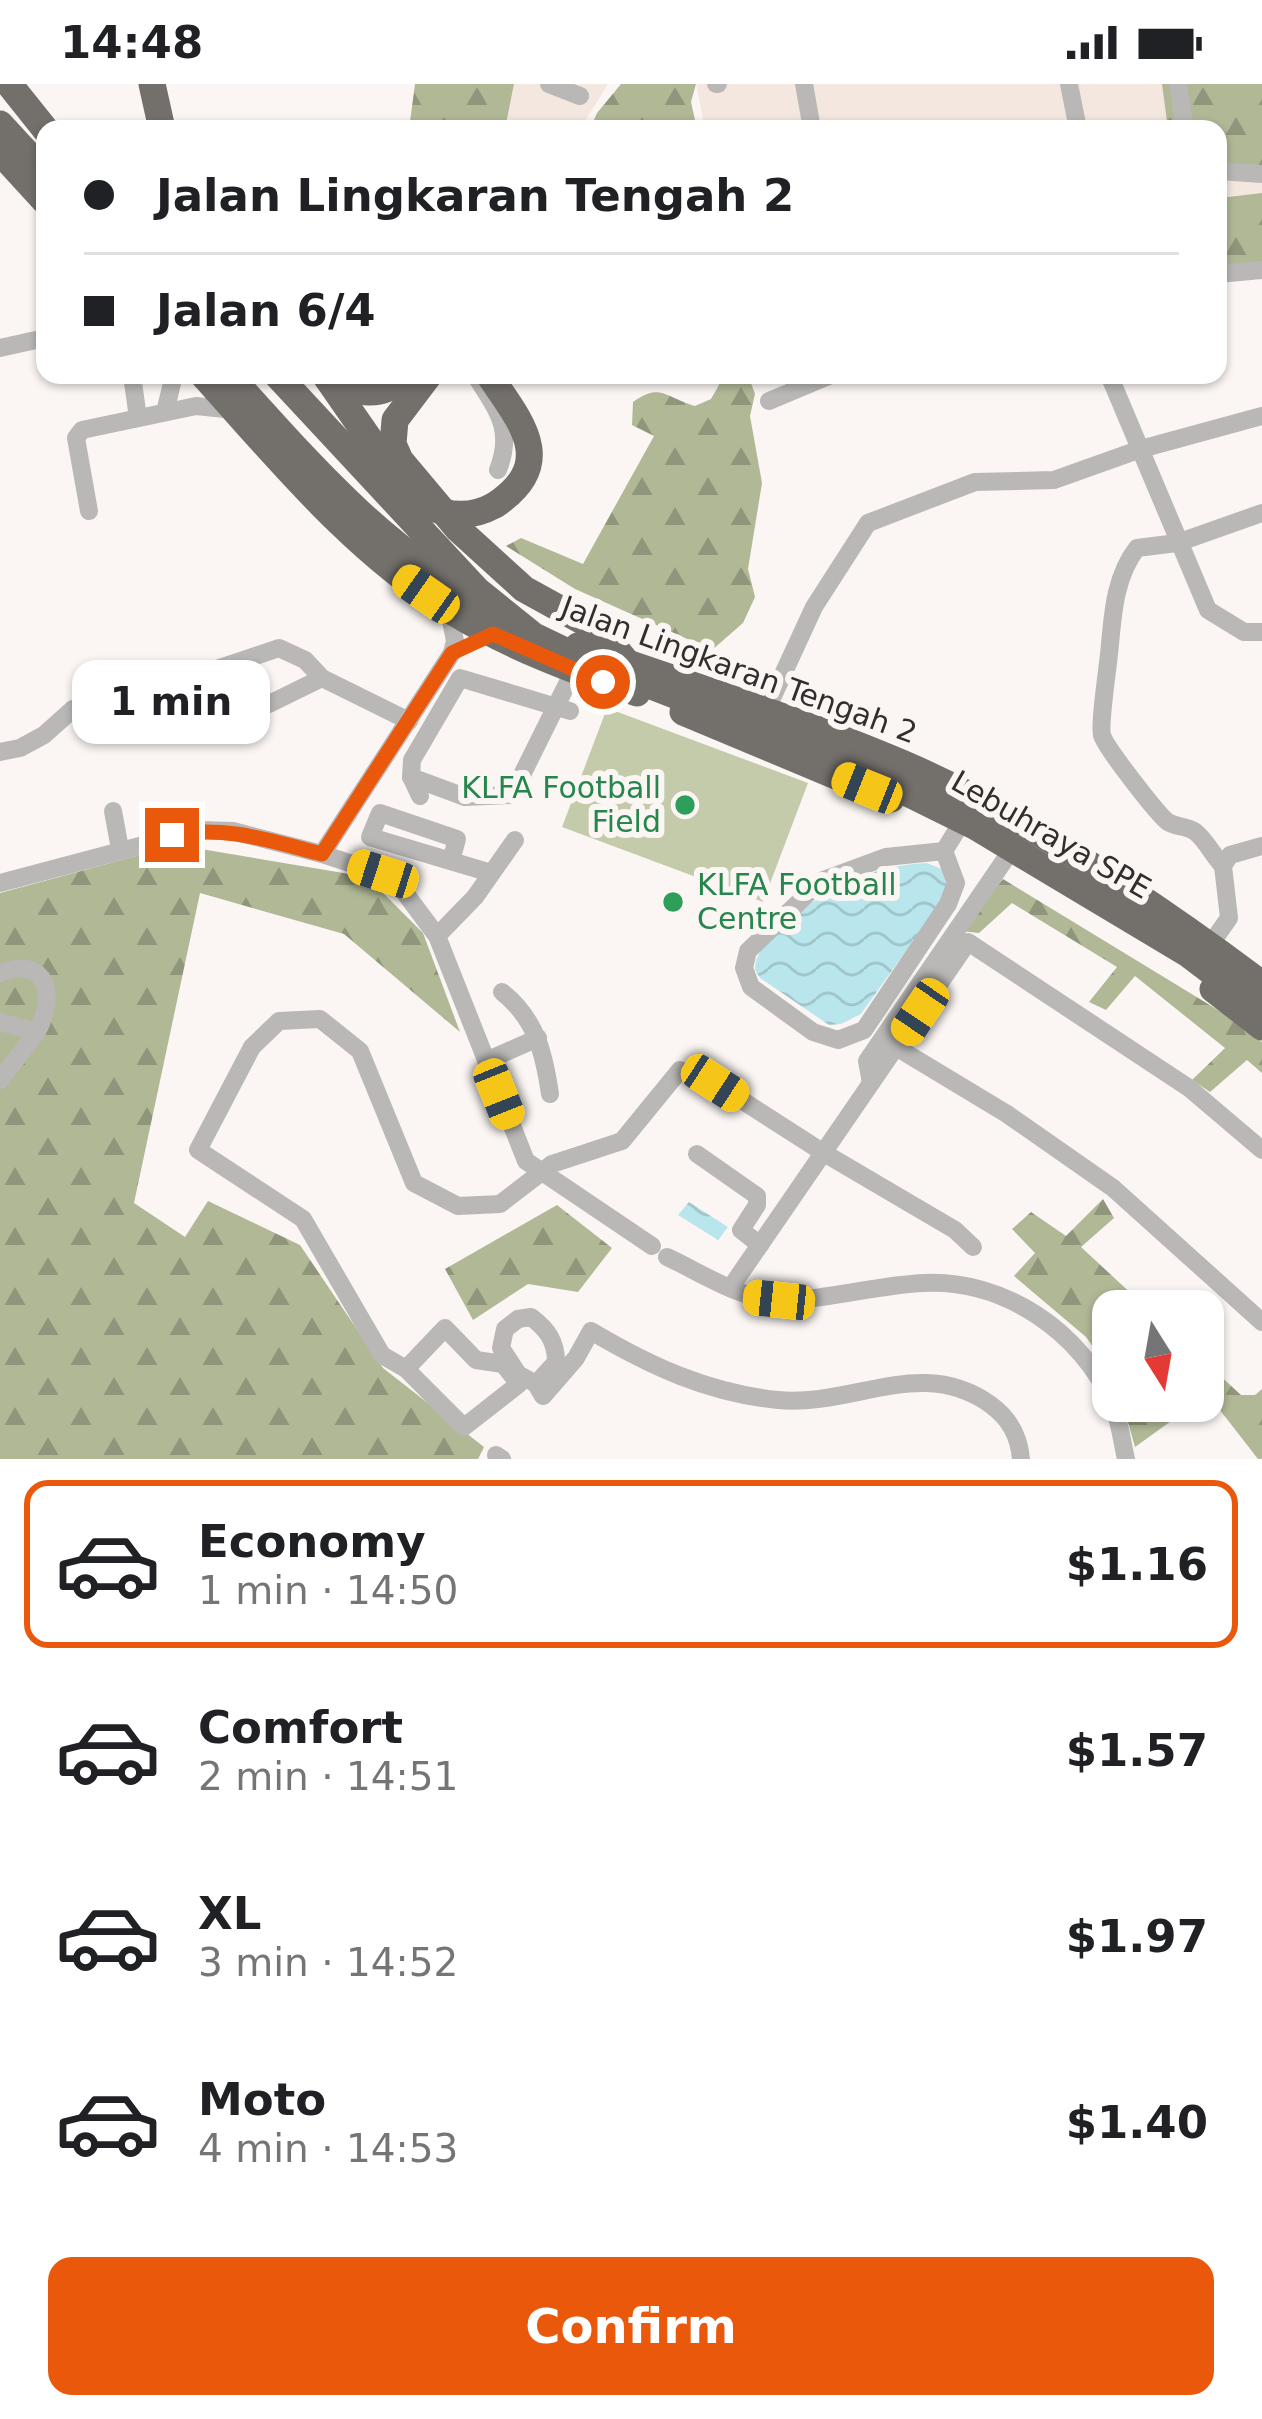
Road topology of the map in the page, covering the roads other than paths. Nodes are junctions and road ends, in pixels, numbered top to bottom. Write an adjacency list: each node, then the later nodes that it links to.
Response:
1 (9, 84): 9 (highway)
2 (152, 84): 10 (highway)
3 (168, 84): 11 (highway)
4 (549, 84): 8 (street)
5 (804, 84): 12 (street)
6 (1069, 84): 13 (street)
7 (1178, 84): 14 (street)
8 (580, 96)
9 (38, 120)
10 (160, 120)
11 (176, 120)
12 (810, 120)
13 (1076, 120)
14 (1184, 120)
15 (0, 124): 17 (highway)
16 (0, 152): 21 (highway)
17 (36, 163)
18 (1227, 172): 19 (street)
19 (1262, 174)
20 (0, 180): 22 (highway)
21 (36, 191)
22 (36, 211)
23 (1262, 270): 24 (street)
24 (1227, 273)
25 (36, 340): 26 (street)
26 (0, 348)
27 (133, 384): 45 (street)
28 (172, 384): 43 (street)
29 (211, 384): 42 (highway, Jalan Lingkaran Tengah 2)
30 (238, 384): 56 (highway, Jalan Lingkaran Tengah 2)
31 (285, 384): 84 (highway, Lebuhraya SPE, bridge)
32 (306, 384): 38 (highway, bridge)
33 (331, 384): 51 (highway)
34 (343, 384): 35 (highway)
35 (396, 384)
36 (422, 384): 51 (highway)
37 (481, 384): 47 (street)
38 (495, 384)
39 (809, 384): 41 (street)
40 (1113, 384): 46 (street)
41 (769, 400)
42 (235, 410): 43 (street); 52 (highway, Jalan Lingkaran Tengah 2)
43 (165, 412): 45 (street)
44 (1262, 416): 46 (street)
45 (138, 418): 48 (street)
46 (1141, 449): 50 (street); 63 (street)
47 (498, 470)
48 (89, 512)
49 (1262, 513): 50 (street)
50 (1177, 543): 53 (street); 76 (street)
51 (524, 589): 56 (highway)
52 (449, 610): 54 (highway, Jalan Lingkaran Tengah 2); 55 (street)
53 (1262, 632)
54 (493, 634): 55 (street); 57 (highway, Jalan Lingkaran Tengah 2)
55 (452, 653): 60 (street)
56 (625, 661): 63 (highway, Jalan Lingkaran Tengah 2)
57 (573, 672): 62 (street); 70 (highway, Jalan Lingkaran Tengah 2)
58 (322, 678): 59 (street); 59 (street); 64 (street)
59 (166, 686): 65 (street)
60 (427, 693): 61 (street); 64 (street)
61 (446, 703): 62 (street); 66 (street)
62 (563, 709): 66 (street)
63 (767, 709): 80 (highway, Jalan Lingkaran Tengah 2)
64 (409, 721): 73 (street)
65 (0, 752)
66 (410, 777): 67 (street)
67 (420, 796)
68 (112, 811): 72 (street)
69 (515, 840): 77 (street)
70 (950, 841): 70 (street); 74 (highway, Jalan Lingkaran Tengah 2)
71 (1262, 846): 76 (street)
72 (120, 849): 73 (street); 78 (street)
73 (322, 854): 79 (street)
74 (1006, 857): 86 (highway, Jalan Lingkaran Tengah 2); 94 (street)
75 (451, 861): 77 (street)
76 (1222, 866): 80 (street)
77 (491, 873): 79 (street)
78 (0, 883)
79 (437, 936): 90 (street)
80 (1210, 946): 82 (highway, Jalan Lingkaran Tengah 2)
81 (0, 973): 87 (street)
82 (1262, 984)
83 (502, 992): 88 (street)
84 (1262, 1010)
85 (0, 1022): 87 (street)
86 (1262, 1028)
87 (37, 1032): 92 (street)
88 (538, 1038): 90 (street); 95 (street)
89 (896, 1047): 94 (street); 96 (street); 103 (street)
90 (486, 1060): 99 (street)
91 (680, 1070): 99 (street)
92 (0, 1080)
93 (715, 1083): 97 (street)
94 (872, 1083): 97 (street)
95 (550, 1094)
96 (1262, 1150)
97 (824, 1153): 100 (street); 101 (street)
98 (697, 1154): 100 (street)
99 (539, 1173): 102 (street); 104 (street)
100 (760, 1244): 102 (street)
101 (973, 1247)
102 (731, 1287): 107 (street)
103 (1262, 1322)
104 (406, 1369): 104 (street)
105 (540, 1390): 106 (street)
106 (1021, 1459)
107 (1126, 1459)

